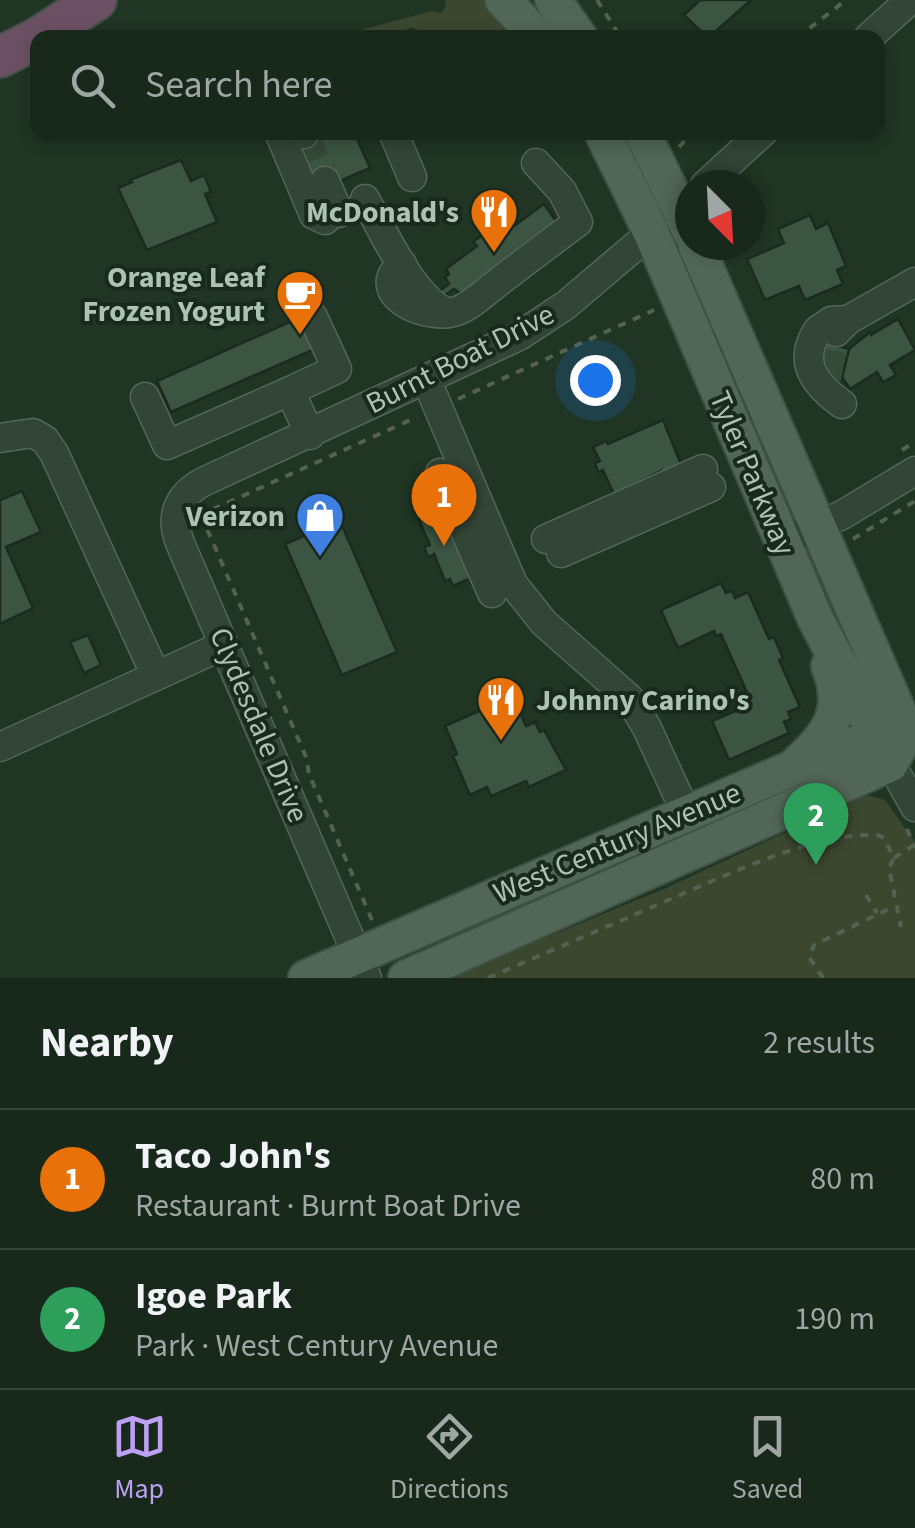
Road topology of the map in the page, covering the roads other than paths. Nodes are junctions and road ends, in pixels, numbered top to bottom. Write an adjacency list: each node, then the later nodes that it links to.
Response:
1 (96, 0): 5 (highway)
2 (503, 0): 6 (main road)
3 (552, 0): 7 (main road)
4 (910, 0): 8 (street)
5 (50, 30)
6 (531, 30)
7 (574, 30)
8 (877, 30)
9 (30, 42): 10 (highway)
10 (0, 58)
11 (298, 140): 19 (street)
12 (396, 140): 18 (street)
13 (606, 140): 23 (main road, Tyler Parkway)
14 (647, 140): 20 (main road)
15 (755, 140): 17 (street, Burnt Boat Drive)
16 (536, 164): 21 (street)
17 (726, 170)
18 (412, 178)
19 (324, 181)
20 (675, 181)
21 (366, 199)
22 (675, 216): 23 (street, Burnt Boat Drive)
23 (651, 232): 27 (street, Burnt Boat Drive); 38 (main road, Tyler Parkway)
24 (703, 260): 37 (main road, Tyler Parkway)
25 (915, 282): 30 (street)
26 (313, 317): 28 (street)
27 (426, 379): 31 (street, Burnt Boat Drive); 48 (street)
28 (290, 391): 29 (street); 31 (street)
29 (145, 397)
30 (859, 428)
31 (310, 434): 36 (street, Burnt Boat Drive)
32 (0, 438): 43 (street)
33 (915, 471): 37 (street)
34 (440, 472): 40 (street)
35 (707, 478): 39 (street)
36 (188, 520): 42 (street, Clydesdale Drive)
37 (818, 526): 38 (street); 44 (main road, Tyler Parkway)
38 (781, 543): 41 (main road, Tyler Parkway)
39 (554, 546)
40 (492, 594)
41 (815, 618): 44 (main road, Tyler Parkway); 46 (main road)
42 (224, 645): 43 (street); 49 (street, Clydesdale Drive)
43 (156, 676): 45 (street)
44 (897, 745): 46 (main road, West Century Avenue); 47 (street, Tyler Parkway); 51 (main road, West Century Avenue)
45 (0, 747)
46 (793, 768): 48 (main road, West Century Avenue)
47 (915, 808)
48 (686, 812): 49 (main road, West Century Avenue)
49 (362, 966): 50 (main road, West Century Avenue)
50 (306, 978)
51 (406, 978)

